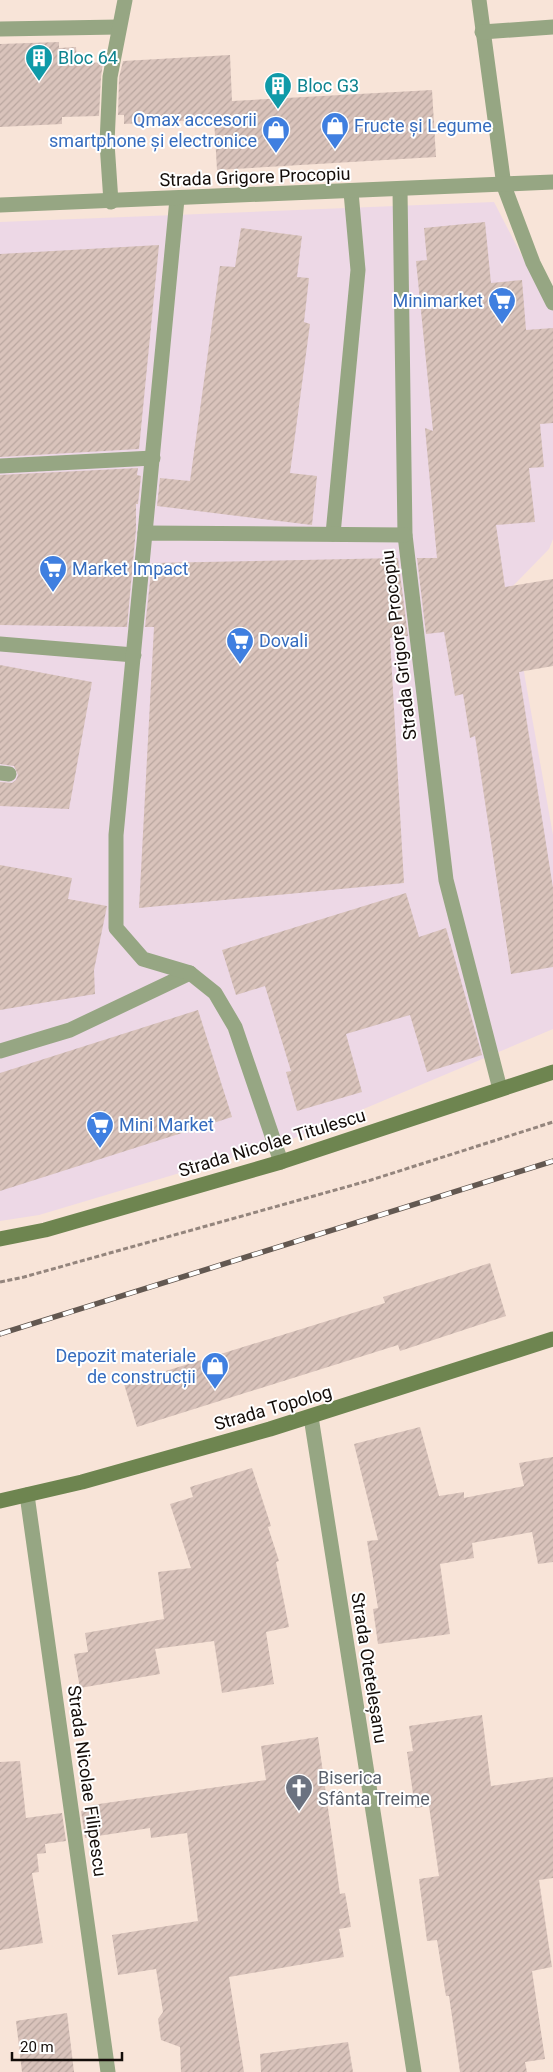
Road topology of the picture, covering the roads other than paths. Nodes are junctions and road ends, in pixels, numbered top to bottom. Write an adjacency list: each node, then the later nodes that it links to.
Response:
1 (125, 0): 3 (street)
2 (478, 0): 6 (street)
3 (119, 27): 5 (street); 12 (street)
4 (553, 27): 6 (street)
5 (0, 29)
6 (482, 32): 8 (street)
7 (553, 182): 8 (street, Strada Grigore Procopiu)
8 (504, 186): 9 (street, Strada Grigore Procopiu); 14 (street)
9 (400, 190): 10 (street, Strada Grigore Procopiu); 19 (street, Strada Grigore Procopiu)
10 (352, 192): 11 (street, Strada Grigore Procopiu); 18 (street)
11 (177, 199): 12 (street, Strada Grigore Procopiu); 15 (street)
12 (111, 202): 13 (street, Strada Grigore Procopiu)
13 (0, 205)
14 (553, 303)
15 (153, 458): 16 (street); 17 (street)
16 (0, 466)
17 (146, 533): 18 (street); 21 (street)
18 (333, 534): 19 (street)
19 (405, 535): 25 (street, Strada Grigore Procopiu)
20 (0, 644): 21 (street)
21 (134, 655): 22 (street)
22 (190, 973): 23 (street); 26 (street)
23 (0, 1052)
24 (553, 1072): 25 (main road, Strada Nicolae Titulescu)
25 (500, 1089): 26 (main road, Strada Nicolae Titulescu)
26 (281, 1162): 27 (main road, Strada Nicolae Titulescu)
27 (0, 1239)
28 (553, 1339): 29 (main road, Strada Topolog)
29 (311, 1417): 30 (main road, Strada Topolog); 33 (street, Strada Oteteleșanu)
30 (27, 1495): 31 (main road, Strada Topolog); 32 (street, Strada Nicolae Filipescu)
31 (0, 1501)
32 (108, 2072)
33 (414, 2072)

